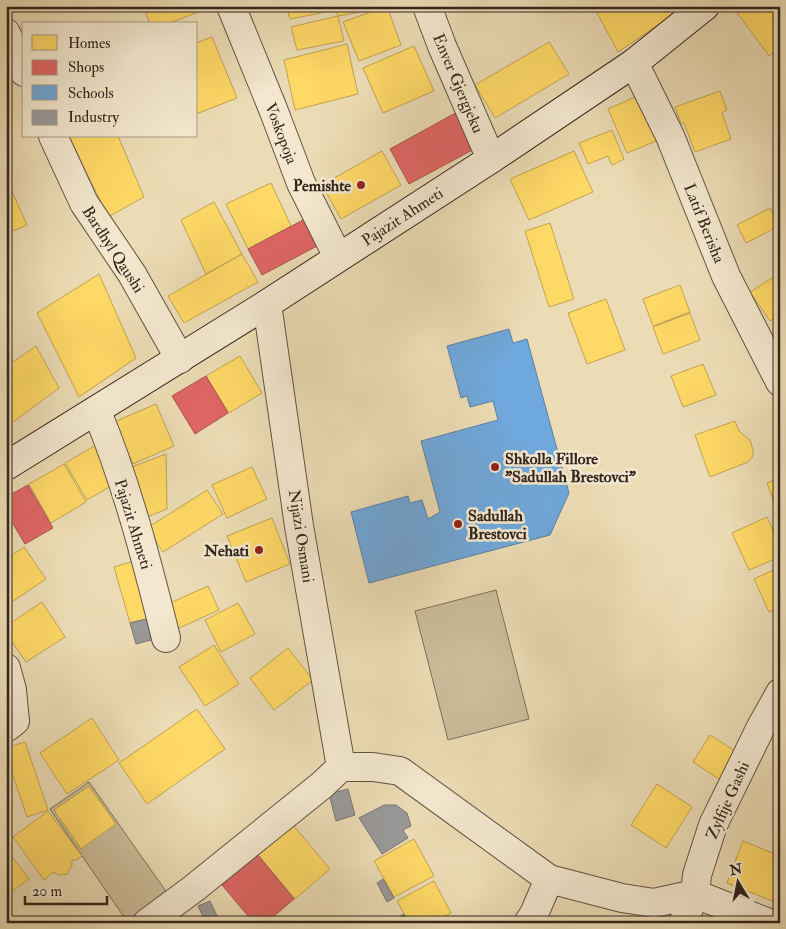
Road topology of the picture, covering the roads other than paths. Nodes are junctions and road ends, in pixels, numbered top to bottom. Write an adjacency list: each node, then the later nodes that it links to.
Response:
1 (231, 6): 9 (street, Voskopoja)
2 (428, 6): 8 (street, Enver Gjergjeku)
3 (701, 7): 5 (street, Pajazit Ahmeti)
4 (6, 33): 6 (street)
5 (634, 63): 8 (street, Pajazit Ahmeti); 12 (street, Latif Berisha)
6 (22, 68)
7 (54, 138): 11 (street, Bardhyl Qaushi)
8 (492, 159): 9 (street, Pajazit Ahmeti)
9 (338, 257): 10 (street, Pajazit Ahmeti)
10 (267, 304): 11 (street, Pajazit Ahmeti); 19 (street, Nijazi Osmani)
11 (180, 359): 13 (street, Pajazit Ahmeti)
12 (780, 382)
13 (97, 412): 14 (street, Pajazit Ahmeti); 15 (street, Pajazit Ahmeti)
14 (6, 466)
15 (166, 638)
16 (6, 668): 18 (street)
17 (780, 693): 21 (street, Zylfije Gashi)
18 (6, 728)
19 (342, 767): 20 (street); 22 (street)
20 (549, 879): 21 (street); 23 (street)
21 (695, 894): 24 (street, Zylfije Gashi); 25 (street)
22 (147, 923)
23 (528, 923)
24 (683, 923)
25 (769, 923)

